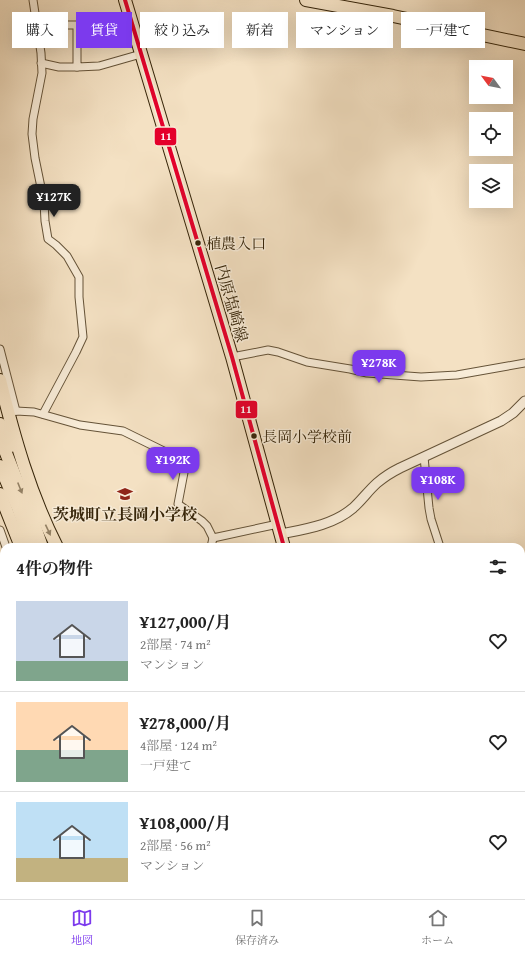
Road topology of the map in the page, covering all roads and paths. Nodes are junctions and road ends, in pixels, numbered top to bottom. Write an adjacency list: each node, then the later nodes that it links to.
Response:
1 (33, 0): 4 (street)
2 (125, 0): 8 (main road, 内原塩崎線)
3 (306, 0): 6 (main road)
4 (35, 12)
5 (68, 25): 10 (street)
6 (525, 44)
7 (39, 48): 9 (street)
8 (141, 54): 10 (street); 12 (main road, 内原塩崎線)
9 (41, 63): 10 (street); 17 (street)
10 (77, 67)
11 (0, 349): 16 (street)
12 (232, 357): 13 (street); 25 (main road, 内原塩崎線)
13 (525, 363)
14 (0, 380): 16 (main road)
15 (525, 401): 20 (street)
16 (12, 412): 17 (street); 22 (main road)
17 (43, 414): 27 (street)
18 (0, 424): 22 (main road)
19 (0, 438): 32 (main road, one-way to 32)
20 (424, 457): 25 (street); 36 (street)
21 (0, 466): 31 (main road)
22 (30, 486): 33 (main road, one-way to 33)
23 (0, 494): 24 (main road)
24 (5, 506): 29 (main road); 30 (main road)
25 (279, 529): 27 (street); 35 (main road, 内原塩崎線)
26 (0, 530): 28 (street)
27 (214, 538): 34 (street)
28 (5, 543)
29 (14, 543)
30 (20, 543)
31 (31, 543)
32 (41, 543)
33 (55, 543)
34 (212, 543)
35 (283, 543)
36 (439, 543)

